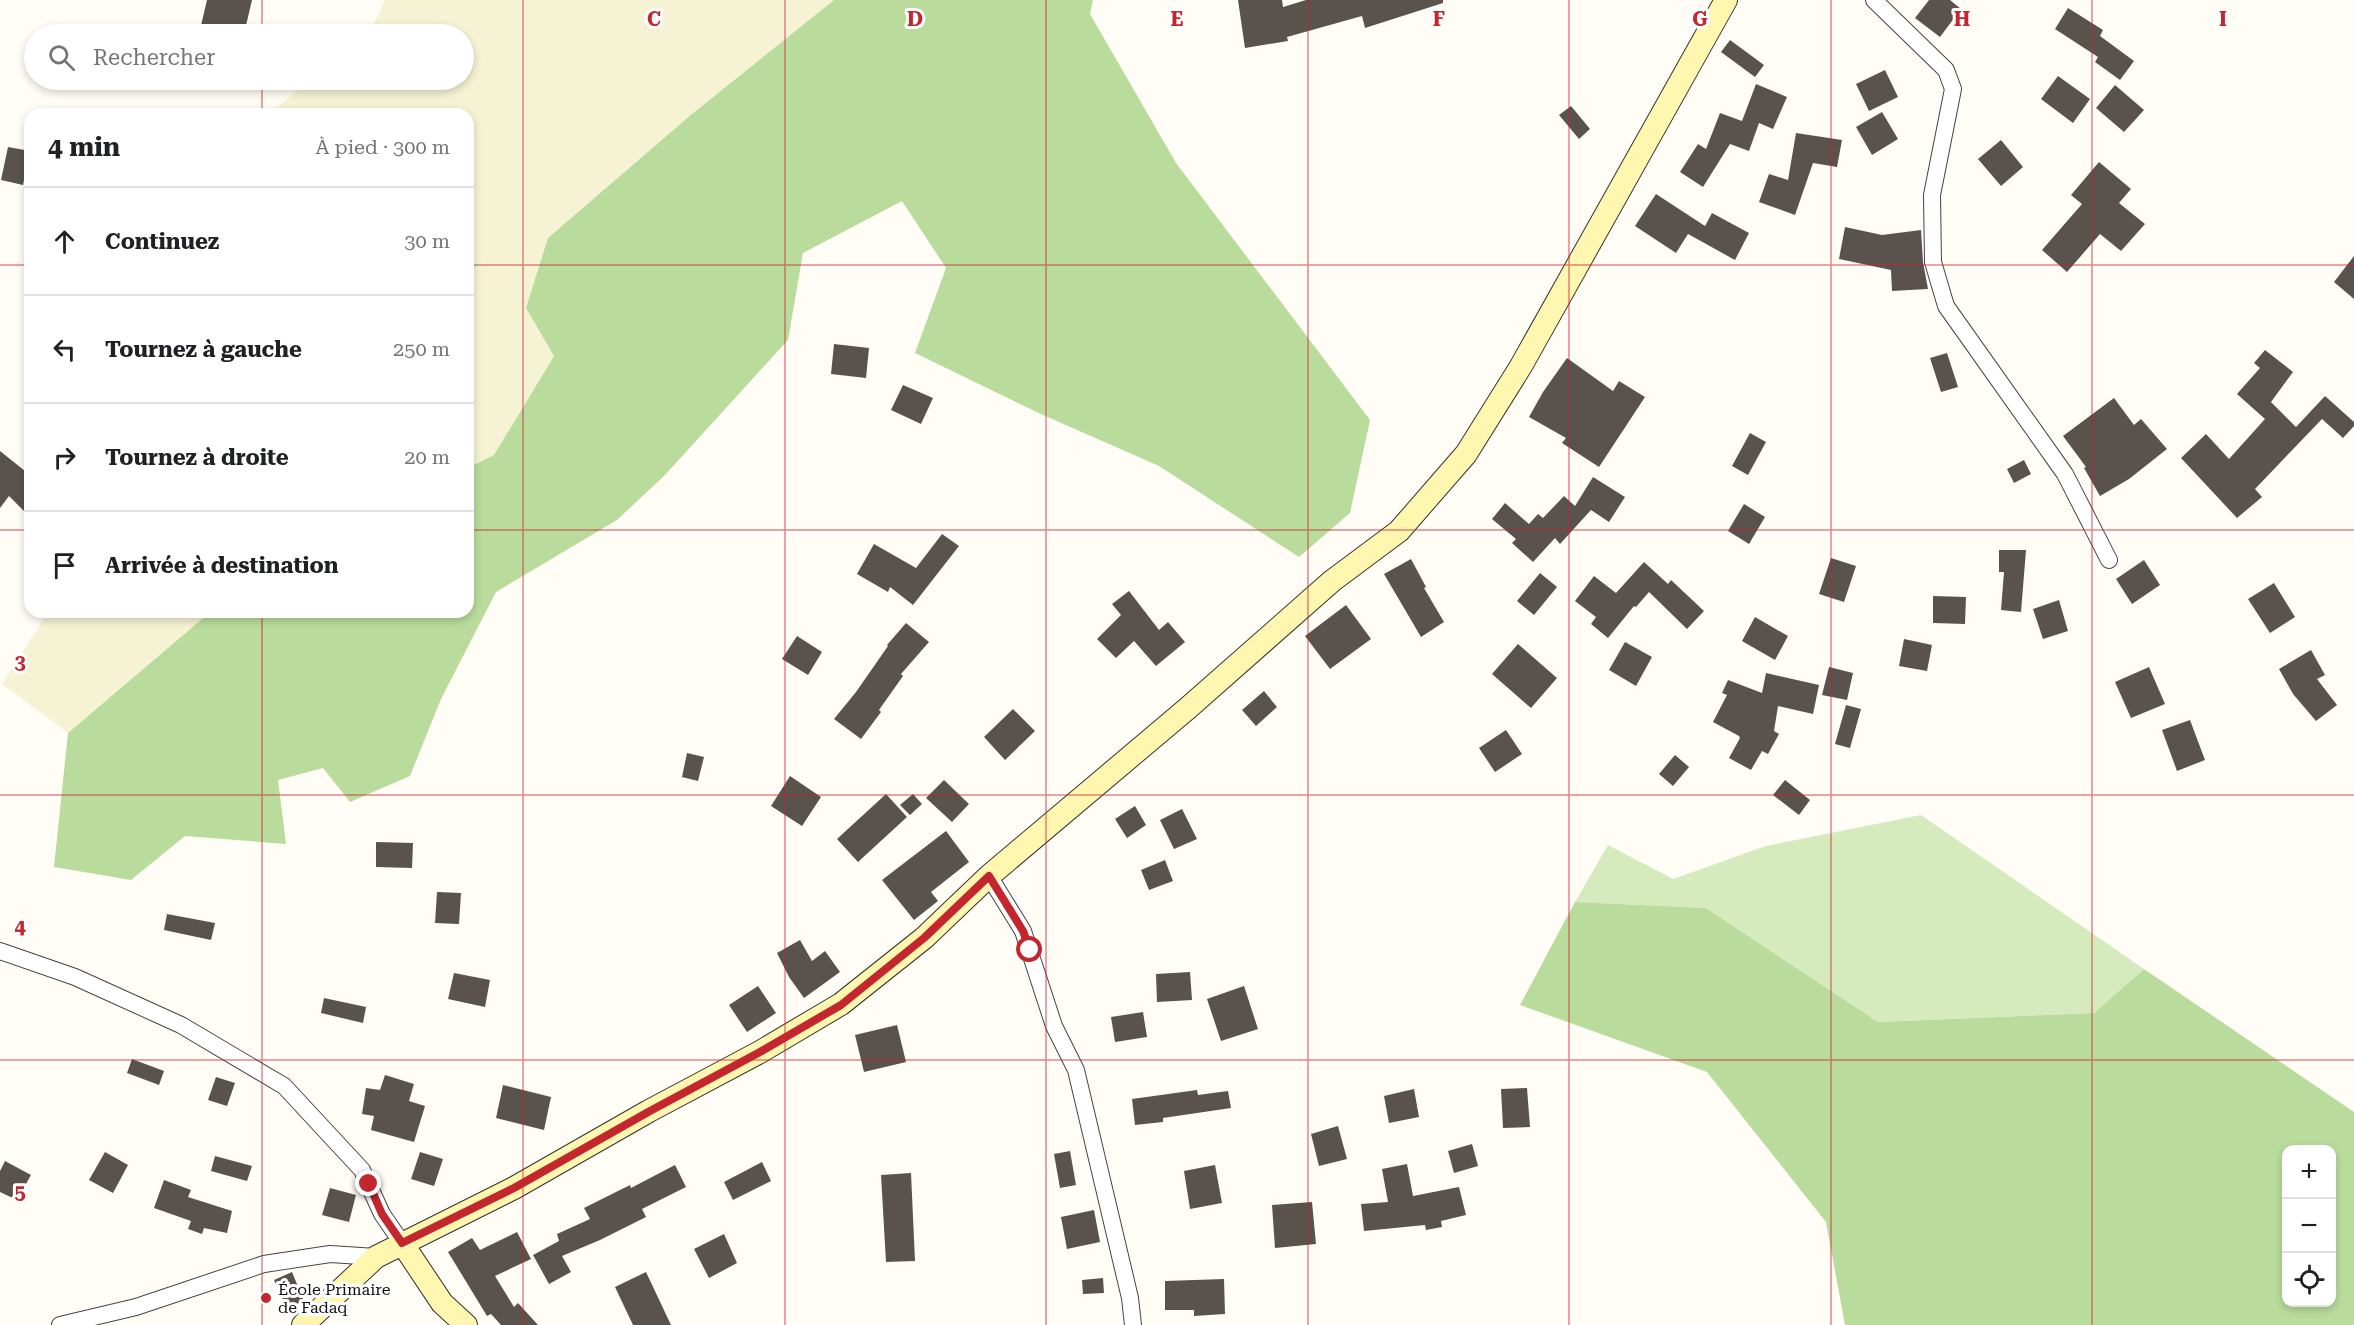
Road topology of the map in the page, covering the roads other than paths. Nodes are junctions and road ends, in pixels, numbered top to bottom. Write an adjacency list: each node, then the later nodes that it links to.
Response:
1 (1726, 0): 4 (street)
2 (1874, 0): 3 (street)
3 (2109, 560)
4 (989, 876): 6 (street); 11 (street)
5 (0, 951): 6 (street)
6 (402, 1243): 7 (street); 10 (street)
7 (376, 1257): 8 (street); 9 (street)
8 (60, 1325)
9 (303, 1325)
10 (466, 1325)
11 (1133, 1325)

